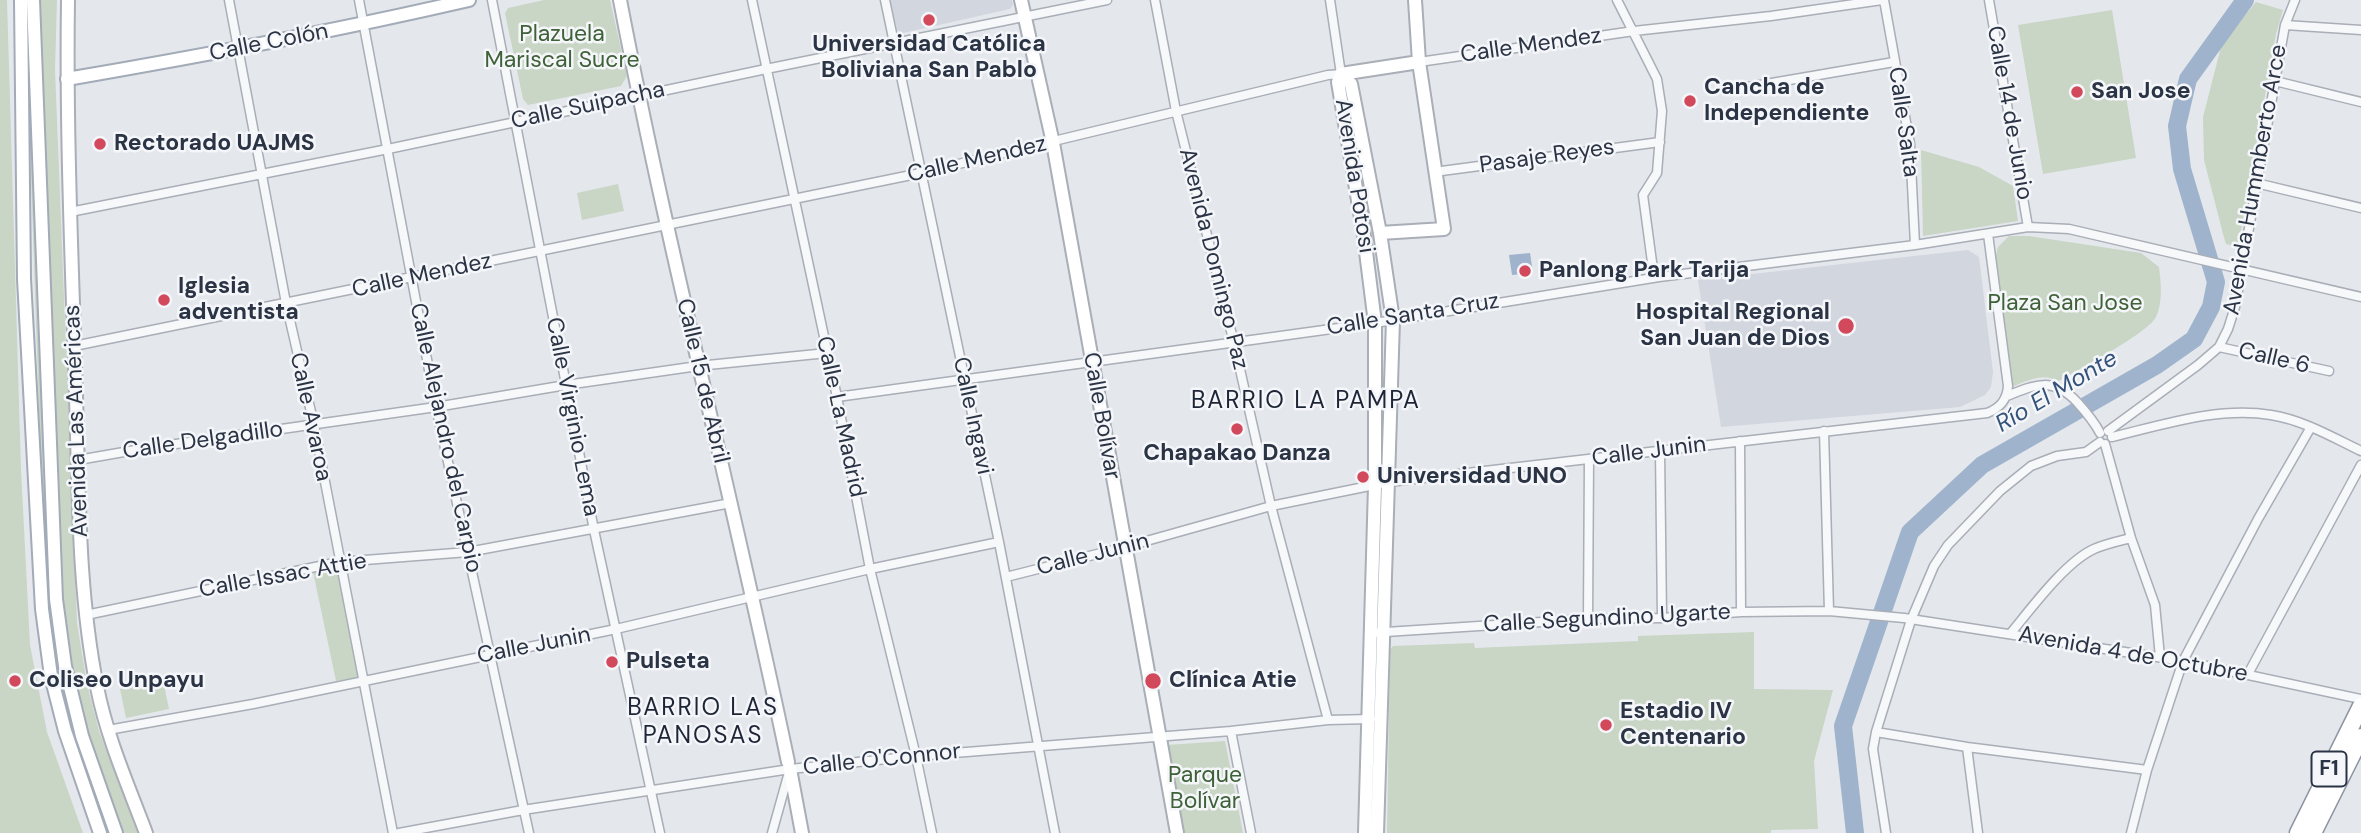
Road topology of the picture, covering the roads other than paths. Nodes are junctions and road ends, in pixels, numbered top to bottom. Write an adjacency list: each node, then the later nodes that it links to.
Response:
1 (21, 0): 128 (street, Avenida Las Américas)
2 (33, 0): 129 (street, Avenida Las Américas)
3 (68, 0): 31 (street, Avenida Las Américas)
4 (229, 0): 26 (street, Calle Avaroa)
5 (359, 0): 21 (street, Calle Alejandro del Carpio)
6 (469, 0): 21 (street, Calle Colón)
7 (492, 0): 37 (street, Calle Virginio Lema)
8 (620, 0): 34 (street, Calle 15 de Abril)
9 (752, 0): 29 (street, Calle La Madrid)
10 (885, 0): 25 (street, Calle Ingavi)
11 (1021, 0): 20 (street, Calle Bolívar)
12 (1107, 0): 20 (street, Calle Suipacha)
13 (1155, 0): 36 (street, Avenida Domingo Paz)
14 (1329, 0): 30 (street)
15 (1415, 0): 27 (street)
16 (1617, 0): 24 (street)
17 (1883, 0): 24 (street, Calle Mendez); 28 (street, Calle Salta)
18 (1989, 0): 49 (street, Calle 14 de Junio)
19 (2295, 0): 22 (street, Avenida Hummberto Arce)
20 (1024, 15): 25 (street, Calle Suipacha); 39 (street, Calle Bolívar)
21 (364, 25): 26 (street, Calle Colón); 40 (street, Calle Alejandro del Carpio)
22 (2284, 25): 23 (street); 32 (street, Avenida Hummberto Arce)
23 (2361, 30)
24 (1634, 31): 27 (street, Calle Mendez); 38 (street)
25 (895, 43): 29 (street, Calle Suipacha); 43 (street, Calle Ingavi)
26 (239, 50): 31 (street, Calle Colón); 42 (street, Calle Avaroa)
27 (1419, 62): 30 (street, Calle Mendez); 41 (street)
28 (1894, 62): 33 (street); 53 (street, Calle Salta)
29 (766, 69): 34 (street, Calle Suipacha); 45 (street, Calle La Madrid)
30 (1341, 75): 36 (street, Calle Mendez); 50 (street, Avenida Potosi); 52 (street, Avenida Potosi)
31 (67, 79): 47 (street, Avenida Las Américas)
32 (2275, 81): 35 (street); 44 (street, Avenida Hummberto Arce)
33 (1731, 90)
34 (638, 97): 37 (street, Calle Suipacha); 48 (street, Calle 15 de Abril)
35 (2361, 102)
36 (1176, 111): 39 (street, Calle Mendez); 62 (street, Avenida Domingo Paz)
37 (514, 121): 40 (street, Calle Suipacha); 54 (street, Calle Virginio Lema)
38 (1660, 142): 41 (street, Pasaje Reyes); 56 (street)
39 (1052, 143): 43 (street, Calle Mendez); 66 (street, Calle Bolívar)
40 (388, 149): 42 (street, Calle Suipacha); 57 (street, Calle Alejandro del Carpio)
41 (1434, 172): 50 (street)
42 (262, 173): 47 (street, Calle Suipacha); 59 (street, Calle Avaroa)
43 (921, 173): 45 (street, Calle Mendez); 69 (street, Calle Ingavi)
44 (2256, 183): 46 (street); 55 (street, Avenida Hummberto Arce)
45 (794, 198): 48 (street, Calle Mendez); 65 (street, Calle La Madrid)
46 (2361, 208)
47 (70, 212): 63 (street, Avenida Las Américas)
48 (667, 225): 54 (street, Calle Mendez); 67 (street, Calle 15 de Abril)
49 (2028, 227): 51 (street, Calle Santa Cruz); 55 (street)
50 (1380, 233): 52 (street); 60 (street, Avenida Potosi)
51 (1988, 234): 53 (street, Calle Santa Cruz); 71 (street)
52 (1364, 236): 61 (street, Avenida Potosi)
53 (1915, 245): 56 (street, Calle Santa Cruz)
54 (540, 251): 57 (street, Calle Mendez); 70 (street, Calle Virginio Lema)
55 (2242, 271): 58 (street); 64 (street, Avenida Hummberto Arce)
56 (1654, 277): 60 (street, Calle Santa Cruz)
57 (412, 278): 59 (street, Calle Mendez); 73 (street, Calle Alejandro del Carpio)
58 (2361, 297)
59 (286, 303): 63 (street, Calle Mendez); 74 (street, Calle Avaroa)
60 (1393, 320): 61 (street, Calle Santa Cruz); 84 (street, Avenida Potosi)
61 (1375, 323): 62 (street, Calle Santa Cruz); 85 (street, Avenida Potosi)
62 (1234, 343): 66 (street, Calle Santa Cruz); 87 (street, Avenida Domingo Paz)
63 (74, 346): 82 (street, Avenida Las Américas)
64 (2219, 347): 68 (street, Calle 6); 77 (street, Avenida Hummberto Arce)
65 (827, 353): 67 (street, Calle Delgadillo); 72 (street, Calle La Madrid)
66 (1091, 362): 69 (street, Calle Santa Cruz); 91 (street, Calle Bolívar)
67 (698, 366): 70 (street, Calle Delgadillo); 86 (street, Calle 15 de Abril)
68 (2329, 372)
69 (965, 379): 72 (street, Calle Santa Cruz); 90 (street, Calle Ingavi)
70 (566, 384): 73 (street, Calle Delgadillo); 88 (street, Calle Virginio Lema)
71 (2007, 396): 76 (street, Calle Junin); 77 (street, Calle Junin)
72 (837, 397): 94 (street, Calle La Madrid)
73 (436, 407): 74 (street, Calle Delgadillo); 92 (street, Calle Alejandro del Carpio)
74 (314, 425): 82 (street, Calle Delgadillo); 93 (street, Calle Avaroa)
75 (2311, 427): 77 (street); 80 (street); 109 (street)
76 (1824, 431): 78 (street, Calle Junin); 97 (street)
77 (2105, 437): 89 (street); 103 (street)
78 (1740, 441): 79 (street, Calle Junin); 98 (street)
79 (1660, 451): 81 (street, Calle Junin); 101 (street)
80 (2361, 451)
81 (1588, 459): 84 (street, Calle Junin); 102 (street)
82 (78, 460): 100 (street, Avenida Las Américas)
83 (2361, 465): 110 (street)
84 (1389, 482): 85 (street, Calle Junin); 105 (street, Avenida Potosi)
85 (1375, 486): 87 (street, Calle Junin); 105 (street, Avenida Potosi)
86 (731, 503): 88 (street, Calle Issac Attie); 96 (street, Calle 15 de Abril)
87 (1271, 506): 91 (street, Calle Junin); 115 (street, Avenida Domingo Paz)
88 (594, 530): 92 (street, Calle Issac Attie); 104 (street, Calle Virginio Lema)
89 (2131, 538): 106 (street); 108 (street)
90 (999, 542): 94 (street, Calle Junin); 95 (street, Calle Ingavi)
91 (1125, 547): 95 (street, Calle Junin); 119 (street, Calle Bolívar)
92 (468, 552): 93 (street, Calle Issac Attie); 107 (street, Calle Alejandro del Carpio)
93 (339, 562): 100 (street, Calle Issac Attie); 111 (street, Calle Avaroa)
94 (870, 569): 96 (street, Calle Junin); 123 (street, Calle La Madrid)
95 (1006, 577): 121 (street, Calle Ingavi)
96 (754, 597): 104 (street, Calle Junin); 124 (street, Calle 15 de Abril)
97 (1829, 611): 98 (street, Calle Segundino Ugarte); 99 (street, Calle Segundino Ugarte)
98 (1741, 612): 101 (street, Calle Segundino Ugarte)
99 (1845, 613): 103 (street, Avenida 4 de Octubre)
100 (86, 615): 116 (street, Avenida Las Américas)
101 (1662, 618): 102 (street, Calle Segundino Ugarte)
102 (1588, 619): 105 (street, Calle Segundino Ugarte)
103 (1908, 619): 106 (street, Avenida 4 de Octubre); 118 (street)
104 (616, 629): 107 (street, Calle Junin); 126 (street, Calle Virginio Lema)
105 (1376, 633): 114 (street, Avenida Potosi)
106 (2010, 634): 108 (street, Avenida 4 de Octubre)
107 (489, 654): 111 (street, Calle Junin); 127 (street, Calle Alejandro del Carpio)
108 (2160, 657): 109 (street, Avenida 4 de Octubre)
109 (2183, 661): 110 (street, Avenida 4 de Octubre); 125 (street)
110 (2248, 674): 112 (street, Avenida 4 de Octubre)
111 (364, 681): 116 (street, Calle Junin); 131 (street, Calle Avaroa)
112 (2361, 699)
113 (2361, 706): 146 (highway, F1)
114 (1375, 719): 115 (street, Calle O'Connor); 141 (street, Avenida Potosi); 142 (street, Avenida Potosi)
115 (1328, 720): 117 (street, Calle O'Connor)
116 (108, 730): 130 (street, Avenida Las Américas)
117 (1231, 731): 119 (street, Calle O'Connor); 140 (street)
118 (1876, 732): 122 (street); 143 (street)
119 (1160, 735): 121 (street, Calle O'Connor); 139 (street, Calle Bolívar)
120 (2361, 737): 147 (highway, F1)
121 (1039, 746): 123 (street, Calle O'Connor); 138 (street, Calle Ingavi)
122 (1967, 747): 125 (street); 144 (street)
123 (916, 756): 124 (street, Calle O'Connor); 137 (street, Calle La Madrid)
124 (789, 765): 126 (street, Calle O'Connor); 135 (street); 136 (street, Calle 15 de Abril)
125 (2147, 770): 145 (street)
126 (651, 791): 127 (street, Calle O'Connor); 134 (street, Calle Virginio Lema)
127 (523, 810): 132 (street, Calle O'Connor); 133 (street, Calle Alejandro del Carpio)
128 (100, 833)
129 (116, 833)
130 (146, 833)
131 (393, 833)
132 (399, 833)
133 (528, 833)
134 (660, 833)
135 (772, 833)
136 (802, 833)
137 (932, 833)
138 (1055, 833)
139 (1177, 833)
140 (1251, 833)
141 (1365, 833)
142 (1377, 833)
143 (1886, 833)
144 (1978, 833)
145 (2131, 833)
146 (2298, 833)
147 (2313, 833)

